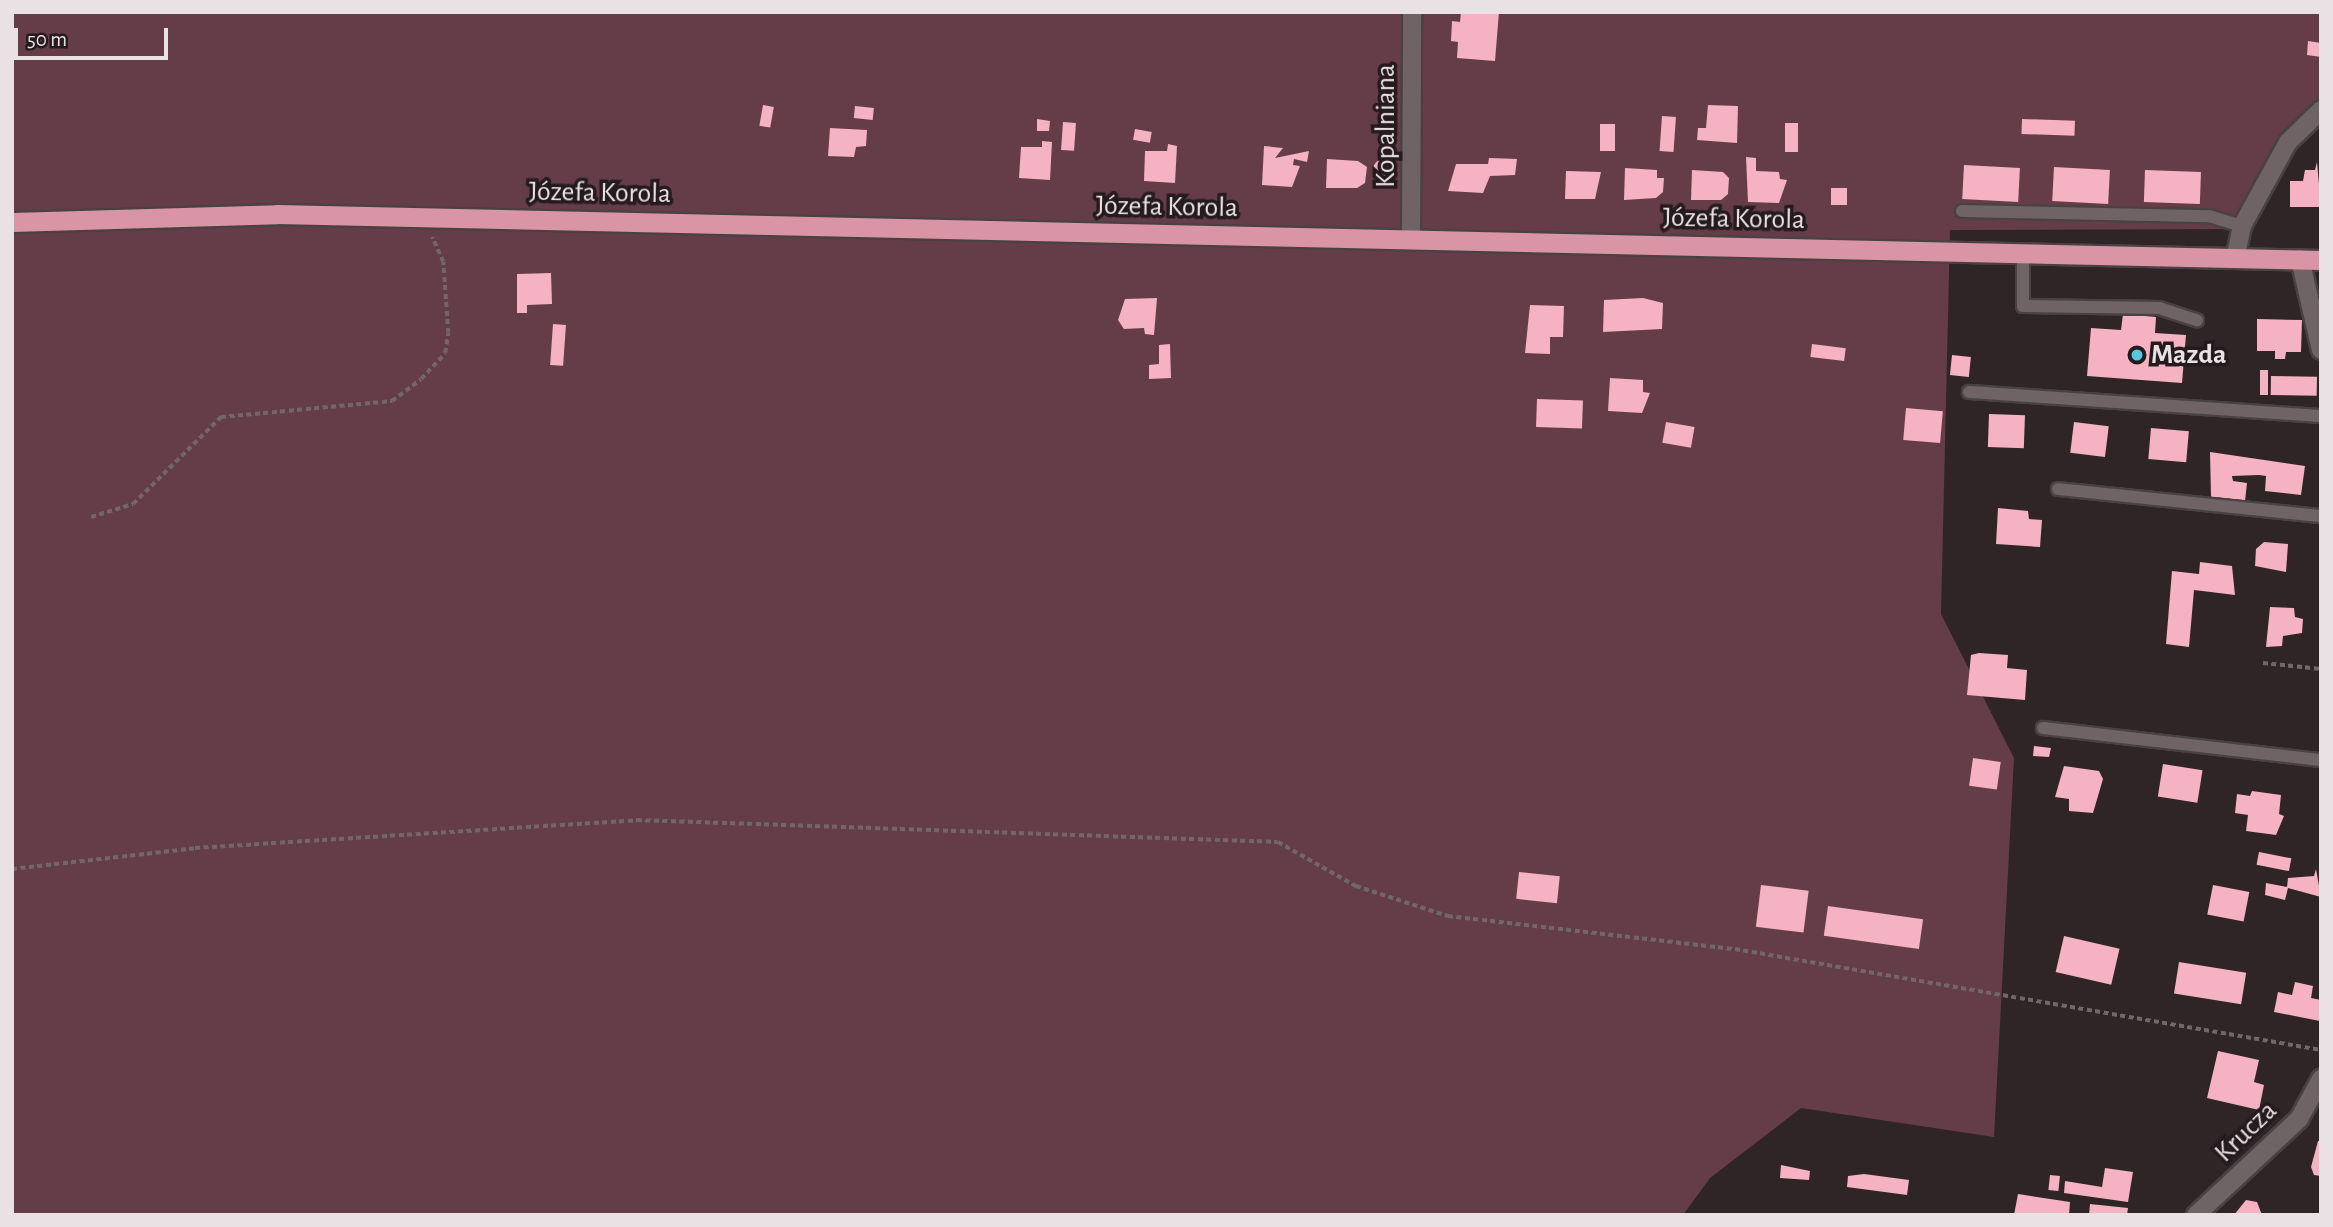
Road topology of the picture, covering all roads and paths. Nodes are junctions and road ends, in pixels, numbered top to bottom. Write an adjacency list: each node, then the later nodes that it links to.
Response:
1 (1412, 12): 7 (street, Kopalniana)
2 (2321, 110): 6 (street)
3 (1962, 211): 6 (lane)
4 (423, 218): 5 (highway, Józefa Korola); 7 (highway, Józefa Korola); 18 (path)
5 (12, 222)
6 (2242, 226): 9 (street)
7 (1411, 240): 8 (highway, Józefa Korola)
8 (2023, 255): 9 (highway, Józefa Korola); 12 (lane)
9 (2235, 259): 10 (highway, Józefa Korola)
10 (2300, 259): 11 (highway, Józefa Korola); 13 (street)
11 (2321, 260)
12 (2197, 320)
13 (2321, 350)
14 (1969, 392): 15 (lane)
15 (2321, 416)
16 (2058, 489): 17 (lane)
17 (2321, 516)
18 (91, 517)
19 (2263, 663): 20 (path)
20 (2321, 669)
21 (2043, 728): 22 (lane)
22 (2321, 760)
23 (12, 869): 24 (path)
24 (2321, 1050)
25 (2321, 1079): 26 (street, Krucza)
26 (2196, 1215)

